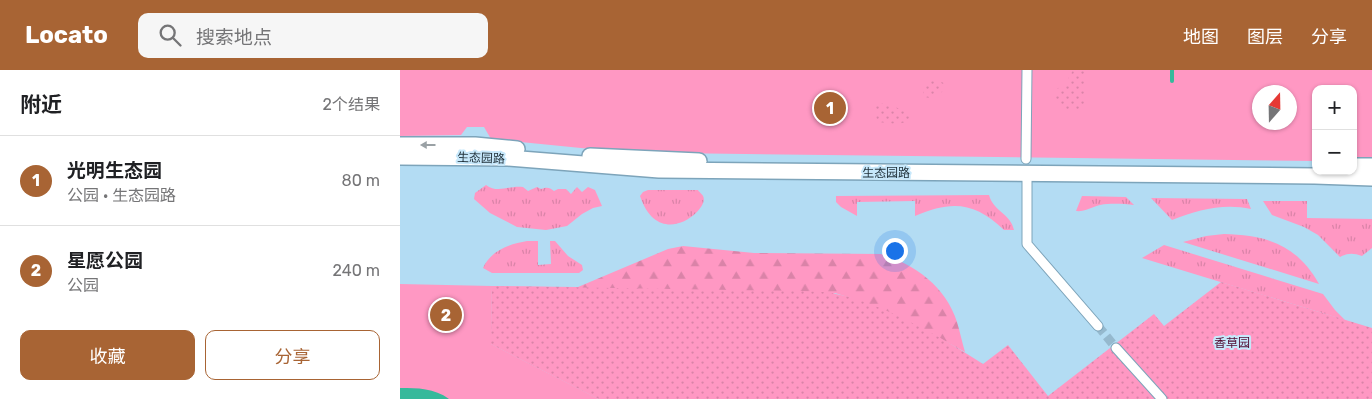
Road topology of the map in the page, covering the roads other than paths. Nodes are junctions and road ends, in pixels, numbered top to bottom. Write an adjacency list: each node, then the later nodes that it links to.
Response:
1 (1027, 70): 4 (street)
2 (400, 145): 5 (street, 生态园路, one-way to 2)
3 (400, 156): 8 (street, 生态园路)
4 (1026, 158)
5 (1312, 166)
6 (1357, 166): 7 (street)
7 (1372, 166)
8 (1372, 178)
9 (1027, 179): 10 (street)
10 (1098, 326)
11 (1116, 348): 12 (street)
12 (1162, 399)

